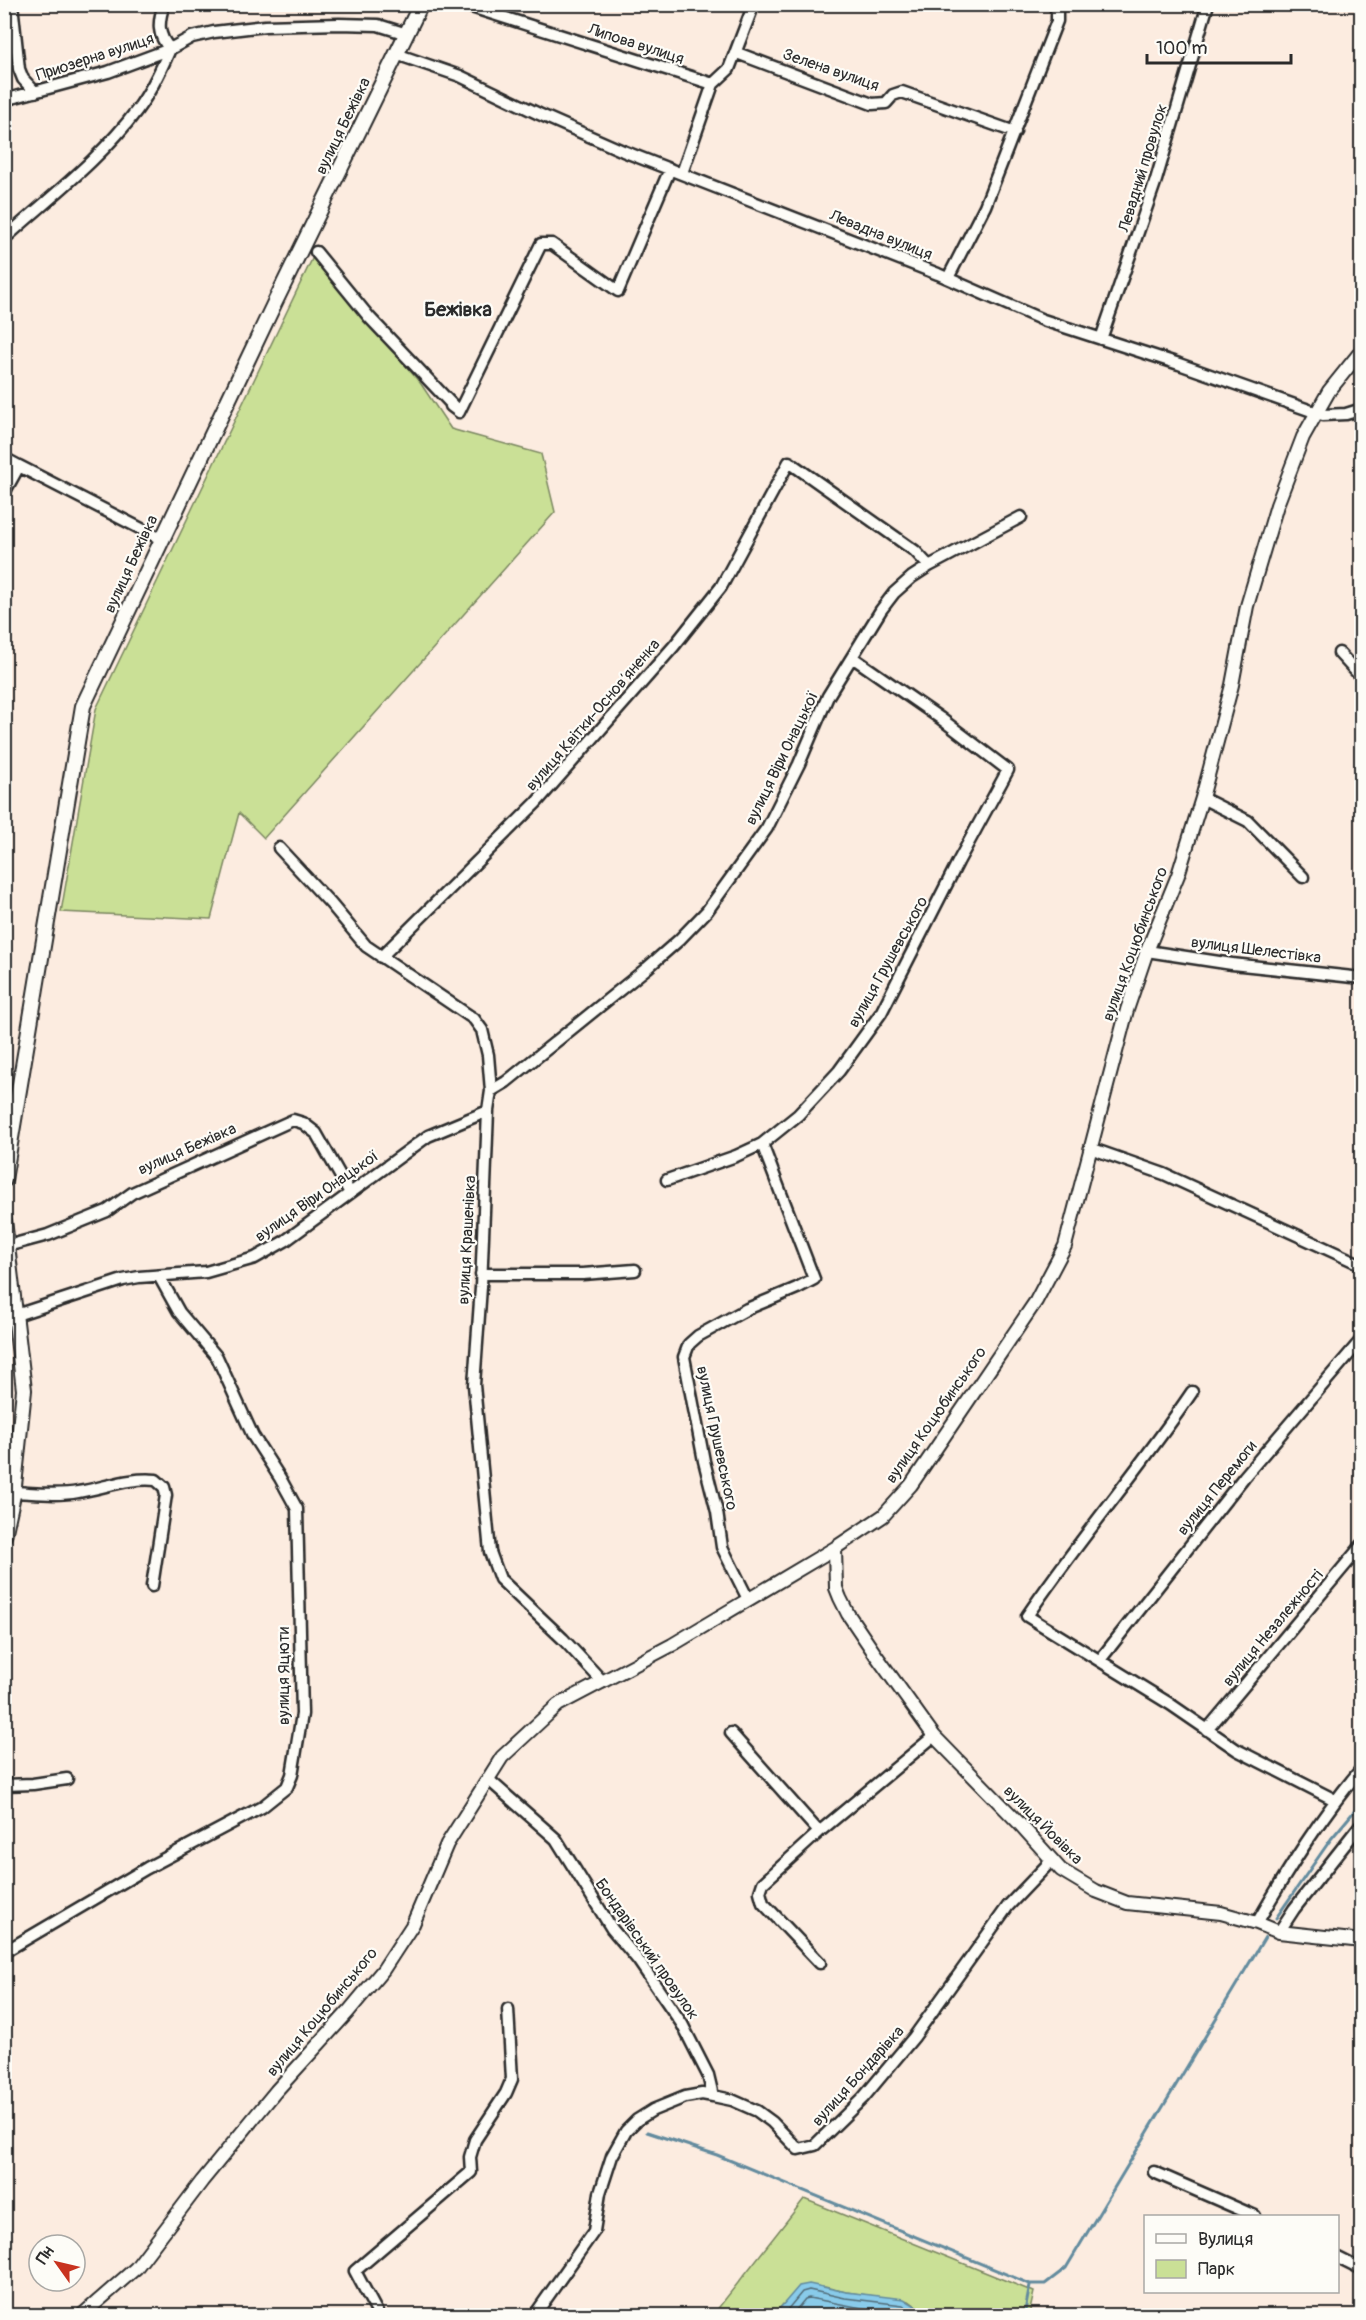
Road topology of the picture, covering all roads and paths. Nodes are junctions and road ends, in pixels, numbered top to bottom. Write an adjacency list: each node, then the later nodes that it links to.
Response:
1 (12, 4): 13 (street)
2 (164, 4): 9 (street)
3 (421, 4): 8 (main road, вулиця Бежівка)
4 (462, 4): 12 (street, Липова вулиця)
5 (754, 4): 10 (street)
6 (1053, 4): 15 (street)
7 (1208, 4): 21 (street, Левадний провулок)
8 (407, 34): 9 (street, Приозерна вулиця); 11 (main road, вулиця Бежівка)
9 (170, 49): 13 (street, Приозерна вулиця); 18 (street)
10 (737, 53): 12 (street); 15 (street, Зелена вулиця)
11 (396, 54): 16 (street, Левадна вулиця); 29 (main road, вулиця Бежівка)
12 (713, 84): 17 (street)
13 (35, 92): 14 (street, Приозерна вулиця)
14 (4, 100)
15 (1015, 132): 20 (street)
16 (670, 169): 17 (street, Левадна вулиця); 19 (street)
17 (682, 174): 20 (street, Левадна вулиця)
18 (4, 239)
19 (316, 252)
20 (948, 278): 21 (street, Левадна вулиця)
21 (1101, 339): 24 (street, Левадна вулиця)
22 (1362, 350): 24 (street, вулиця Коцюбинського)
23 (1362, 409): 24 (street, Левадна вулиця)
24 (1317, 412): 34 (street, вулиця Коцюбинського)
25 (4, 458): 26 (street)
26 (19, 466): 27 (street); 29 (street)
27 (4, 493)
28 (1021, 517): 30 (street, вулиця Віри Онацької)
29 (161, 539): 42 (main road, вулиця Бежівка)
30 (929, 566): 32 (street, вулиця Віри Онацької); 38 (street, вулиця Квітки-Основʼяненка)
31 (1339, 653): 33 (street)
32 (852, 657): 40 (street, вулиця Віри Онацької); 43 (street, вулиця Грушевського)
33 (1362, 678)
34 (1202, 798): 36 (street); 37 (street, вулиця Коцюбинського)
35 (279, 848): 38 (street, вулиця Крашенівка)
36 (1303, 877)
37 (1147, 951): 39 (street, вулиця Шелестівка); 44 (street, вулиця Коцюбинського)
38 (381, 957): 40 (street, вулиця Крашенівка)
39 (1362, 978)
40 (491, 1090): 41 (street, вулиця Крашенівка)
41 (488, 1111): 47 (street, вулиця Віри Онацької); 52 (street, вулиця Крашенівка)
42 (8, 1128): 45 (main road, вулиця Бежівка)
43 (762, 1144): 46 (street); 62 (street, вулиця Грушевського)
44 (1090, 1148): 50 (street); 60 (street, вулиця Коцюбинського)
45 (4, 1180)
46 (668, 1180)
47 (350, 1193): 49 (street, вулиця Бежівка); 53 (street, вулиця Віри Онацької)
48 (4, 1220): 49 (main road)
49 (7, 1246): 54 (main road)
50 (1362, 1265)
51 (635, 1270): 52 (street)
52 (481, 1274): 64 (street, вулиця Крашенівка)
53 (159, 1276): 54 (street, вулиця Віри Онацької); 79 (street, вулиця Яцюти)
54 (16, 1316): 57 (main road)
55 (1362, 1339): 63 (street, вулиця Перемоги)
56 (1192, 1392): 63 (street)
57 (10, 1493): 58 (main road); 61 (street)
58 (4, 1536)
59 (1362, 1545): 65 (street, вулиця Незалежності)
60 (835, 1548): 62 (street, вулиця Коцюбинського); 67 (street, вулиця Йовівка)
61 (152, 1586)
62 (748, 1599): 64 (street, вулиця Коцюбинського)
63 (1100, 1660): 65 (street)
64 (603, 1682): 70 (street, вулиця Коцюбинського)
65 (1207, 1730): 72 (street)
66 (731, 1733): 74 (street)
67 (934, 1736): 74 (street); 75 (street, вулиця Йовівка)
68 (1362, 1768): 72 (street)
69 (67, 1779): 71 (street)
70 (489, 1780): 82 (street, Бондарівський провулок); 87 (street, вулиця Коцюбинського)
71 (4, 1785)
72 (1335, 1800): 76 (street)
73 (1362, 1822): 77 (street)
74 (819, 1832): 80 (street)
75 (1051, 1861): 76 (street, вулиця Йовівка); 82 (street, вулиця Бондарівка)
76 (1257, 1923): 77 (street, вулиця Йовівка)
77 (1279, 1932): 78 (street, вулиця Йовівка)
78 (1362, 1941)
79 (4, 1952)
80 (820, 1963)
81 (508, 2009): 88 (street)
82 (713, 2096): 89 (street, вулиця Бондарівка)
83 (1154, 2172): 84 (street)
84 (1251, 2215)
85 (1339, 2258): 86 (street)
86 (1362, 2270)
87 (81, 2316)
88 (379, 2316)
89 (534, 2316)

